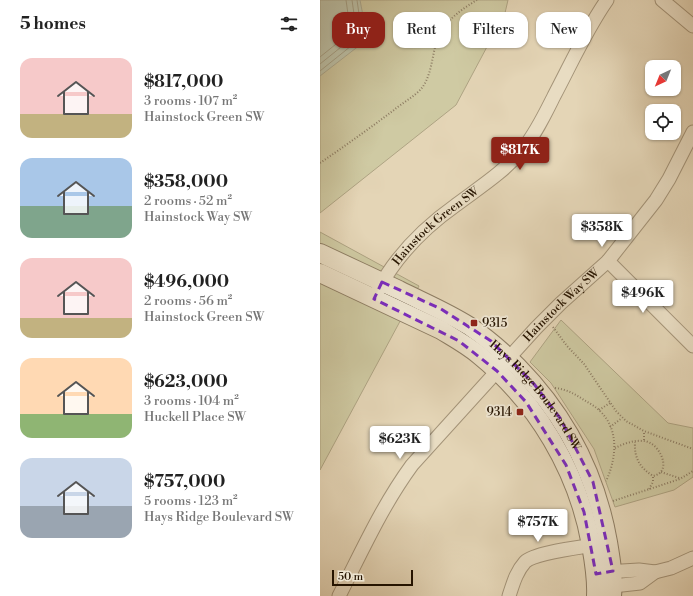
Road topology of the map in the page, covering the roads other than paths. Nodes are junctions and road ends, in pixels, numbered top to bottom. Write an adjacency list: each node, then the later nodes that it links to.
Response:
1 (607, 0): 8 (street, Hainstock Green SW)
2 (662, 0): 3 (street)
3 (693, 26)
4 (693, 132): 6 (street, Hainstock Way SW)
5 (320, 253): 8 (street, Hays Ridge Boulevard SW)
6 (608, 261): 10 (street); 11 (street, Hainstock Way SW)
7 (320, 273): 9 (street, Hays Ridge Boulevard SW)
8 (382, 282): 9 (street, Hainstock Green SW); 11 (street, Hays Ridge Boulevard SW)
9 (374, 298): 11 (street, Hays Ridge Boulevard SW)
10 (693, 346)
11 (503, 365): 12 (street, Hays Ridge Boulevard SW); 15 (street, Hainstock Way SW)
12 (599, 544): 14 (street, Hays Ridge Boulevard SW); 16 (street)
13 (693, 558): 14 (street)
14 (604, 585)
15 (339, 596)
16 (509, 596)

